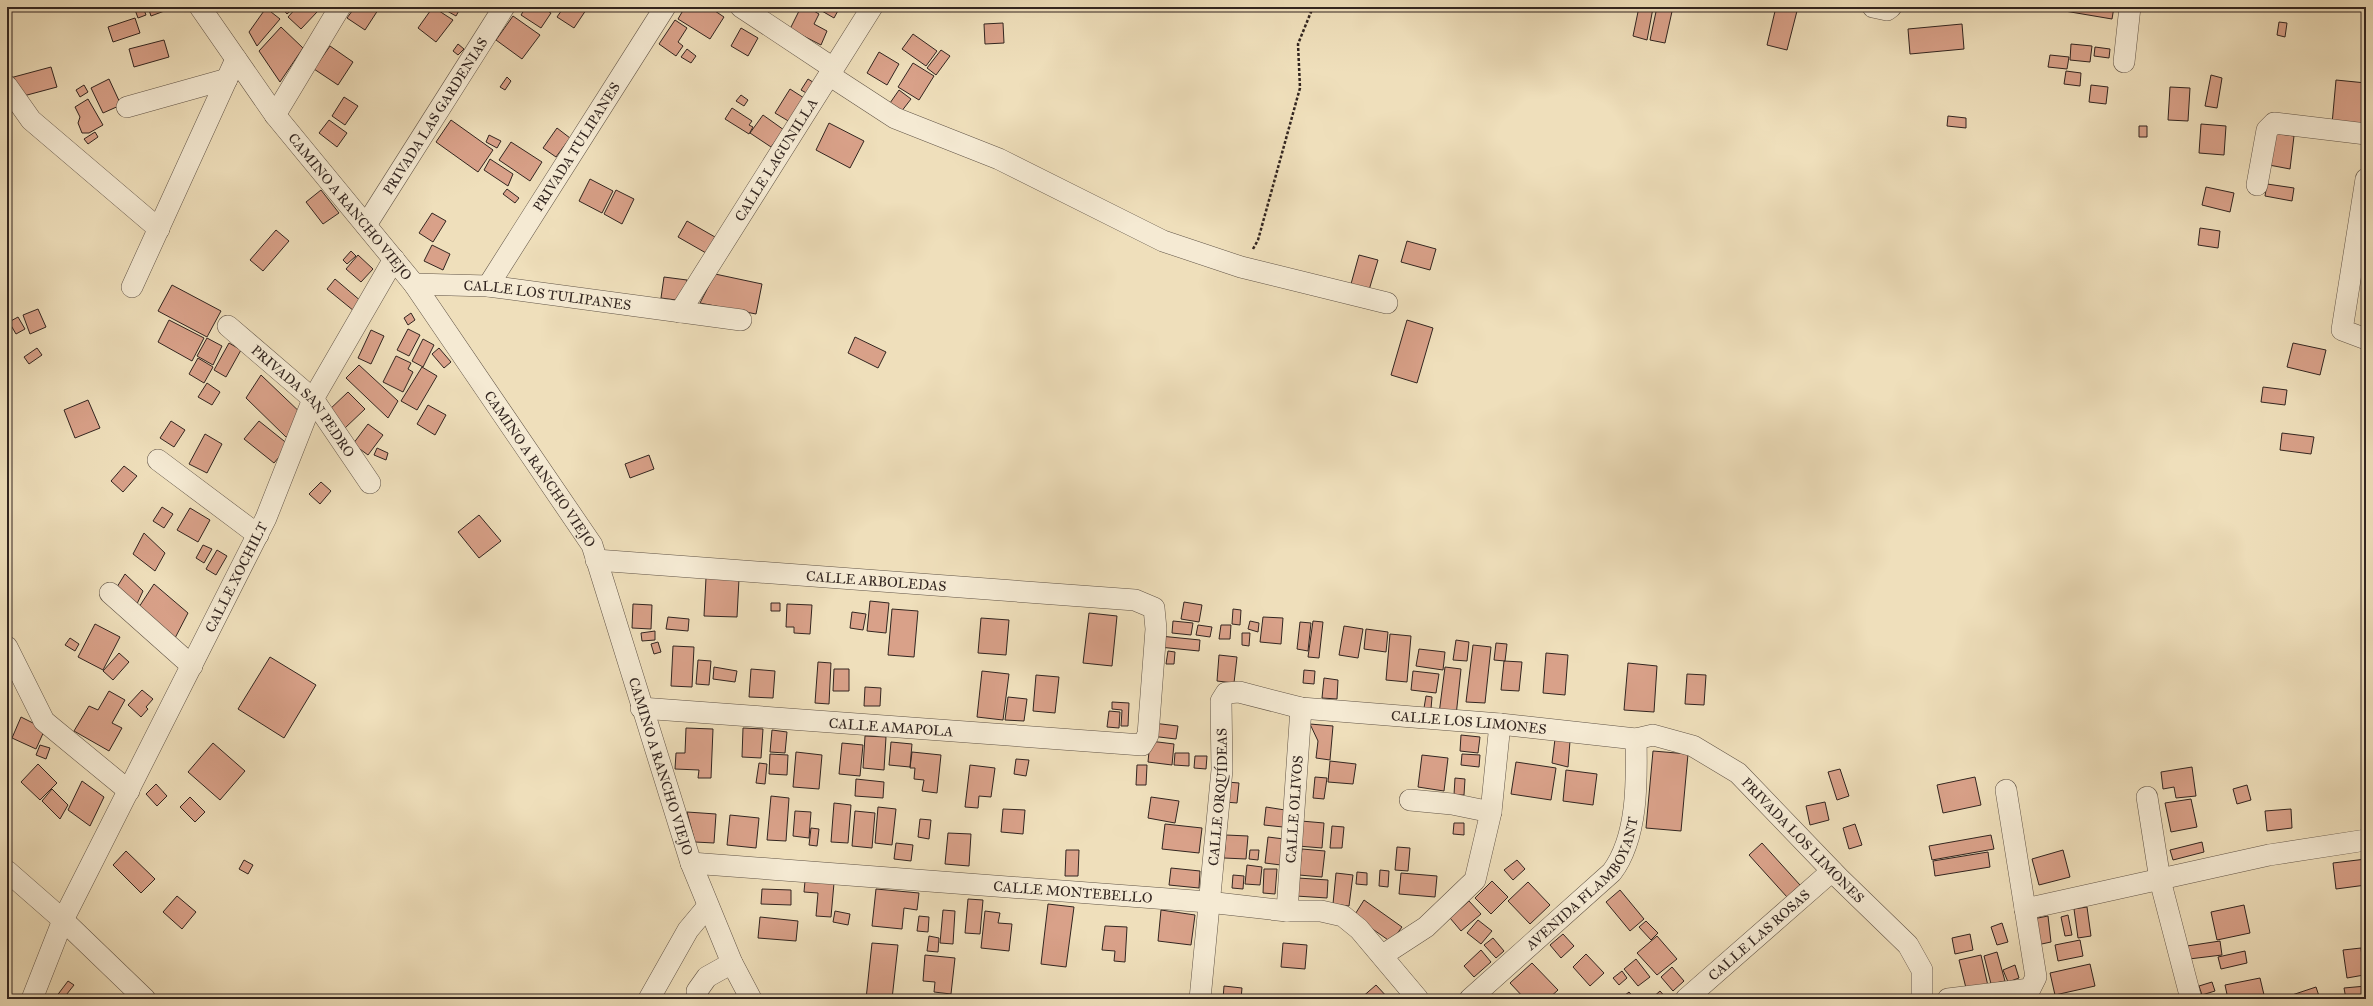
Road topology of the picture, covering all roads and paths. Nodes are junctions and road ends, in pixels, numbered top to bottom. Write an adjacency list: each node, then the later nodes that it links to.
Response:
1 (200, 7): 11 (street, CAMINO A RANCHO VIEJO)
2 (340, 7): 17 (street)
3 (504, 7): 21 (street, PRIVADA LAS GARDENIAS)
4 (665, 7): 26 (street, PRIVADA TULIPANES)
5 (741, 7): 13 (street)
6 (872, 7): 13 (street, CALLE LAGUNILLA)
7 (1313, 7): 24 (path)
8 (1873, 7): 9 (street)
9 (1891, 7)
10 (2130, 7): 12 (street)
11 (236, 59): 14 (street); 17 (street, CAMINO A RANCHO VIEJO)
12 (2124, 62)
13 (831, 71): 24 (street); 29 (street, CALLE LAGUNILLA)
14 (227, 79): 16 (street); 22 (street)
15 (7, 86): 22 (street)
16 (127, 107)
17 (275, 115): 21 (street, CAMINO A RANCHO VIEJO)
18 (2366, 134): 20 (street)
19 (2366, 179): 32 (street)
20 (2257, 184)
21 (366, 225): 23 (street, CAMINO A RANCHO VIEJO)
22 (159, 229): 27 (street)
23 (394, 259): 25 (street, CAMINO A RANCHO VIEJO); 33 (street, CALLE XOCHILT)
24 (1241, 267): 28 (street)
25 (414, 284): 26 (street, CALLE LOS TULIPANES); 37 (street, CAMINO A RANCHO VIEJO)
26 (488, 286): 29 (street, CALLE LOS TULIPANES)
27 (132, 287)
28 (1387, 303)
29 (680, 312): 30 (street, CALLE LOS TULIPANES)
30 (741, 320)
31 (228, 326): 33 (street, PRIVADA SAN PEDRO)
32 (2366, 338)
33 (313, 399): 35 (street, PRIVADA SAN PEDRO); 36 (street, CALLE XOCHILT)
34 (158, 460): 36 (street)
35 (370, 483)
36 (258, 535): 40 (street, CALLE XOCHILT)
37 (596, 560): 42 (street, CAMINO A RANCHO VIEJO); 46 (street, CALLE ARBOLEDAS)
38 (110, 593): 40 (street)
39 (7, 647): 48 (street)
40 (192, 666): 48 (street, CALLE XOCHILT)
41 (1226, 693): 43 (street, CALLE LOS LIMONES); 57 (street, CALLE ORQUÍDEAS)
42 (641, 708): 46 (street, CALLE AMAPOLA); 53 (street, CAMINO A RANCHO VIEJO)
43 (1301, 708): 44 (street, CALLE LOS LIMONES); 60 (street, CALLE OLIVOS)
44 (1500, 724): 45 (street, CALLE LOS LIMONES); 51 (street)
45 (1636, 739): 54 (street, PRIVADA LOS LIMONES); 72 (street, AVENIDA FLAMBOYANT)
46 (1142, 745)
47 (2006, 790): 59 (street)
48 (129, 791): 61 (street, CALLE XOCHILT)
49 (2147, 797): 56 (street)
50 (1410, 800): 51 (street)
51 (1491, 812): 62 (street)
52 (2366, 840): 56 (street)
53 (691, 863): 57 (street, CALLE MONTEBELLO); 58 (street, CAMINO A RANCHO VIEJO)
54 (1832, 870): 73 (street, CALLE LAS ROSAS); 74 (street, PRIVADA LOS LIMONES)
55 (7, 871): 61 (street)
56 (2160, 880): 59 (street); 76 (street)
57 (1208, 902): 60 (street, CALLE MONTEBELLO); 70 (street, CALLE ORQUÍDEAS)
58 (708, 906): 63 (street, CAMINO A RANCHO VIEJO); 67 (street)
59 (2025, 909): 64 (street)
60 (1287, 911): 62 (street, CALLE MONTEBELLO)
61 (63, 920): 65 (street, CALLE XOCHILT); 66 (street)
62 (1383, 955): 71 (street, CALLE MONTEBELLO)
63 (732, 963): 68 (street); 69 (street, CAMINO A RANCHO VIEJO)
64 (2033, 988): 75 (street)
65 (32, 999)
66 (145, 999)
67 (649, 999)
68 (698, 999)
69 (751, 999)
70 (1200, 999)
71 (1418, 999)
72 (1470, 999)
73 (1686, 999)
74 (1922, 999)
75 (1948, 999)
76 (2191, 999)

